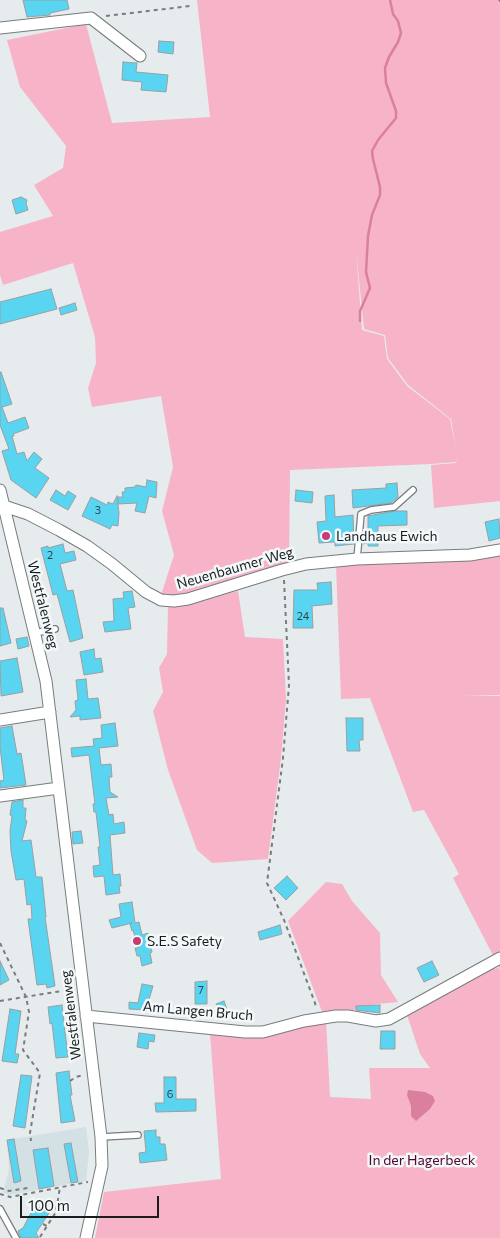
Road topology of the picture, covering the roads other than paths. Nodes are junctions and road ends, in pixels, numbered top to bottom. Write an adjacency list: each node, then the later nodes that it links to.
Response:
1 (0, 28): 2 (street)
2 (140, 56)
3 (0, 490): 5 (street, Westfalenweg)
4 (413, 490): 7 (lane)
5 (4, 506): 7 (street, Neuenbaumer Weg); 9 (street, Westfalenweg)
6 (500, 550): 7 (street, Neuenbaumer Weg)
7 (357, 558)
8 (55, 628): 9 (lane)
9 (35, 633): 10 (street, Westfalenweg)
10 (50, 712): 11 (street); 12 (street, Westfalenweg)
11 (0, 720)
12 (59, 788): 13 (street); 15 (street, Westfalenweg)
13 (0, 796)
14 (500, 958): 15 (street, Am Langen Bruch)
15 (86, 1016): 17 (street, Westfalenweg)
16 (138, 1135): 17 (lane)
17 (101, 1137): 20 (street, Westfalenweg)
18 (0, 1209): 19 (lane)
19 (16, 1238)
20 (86, 1238)

